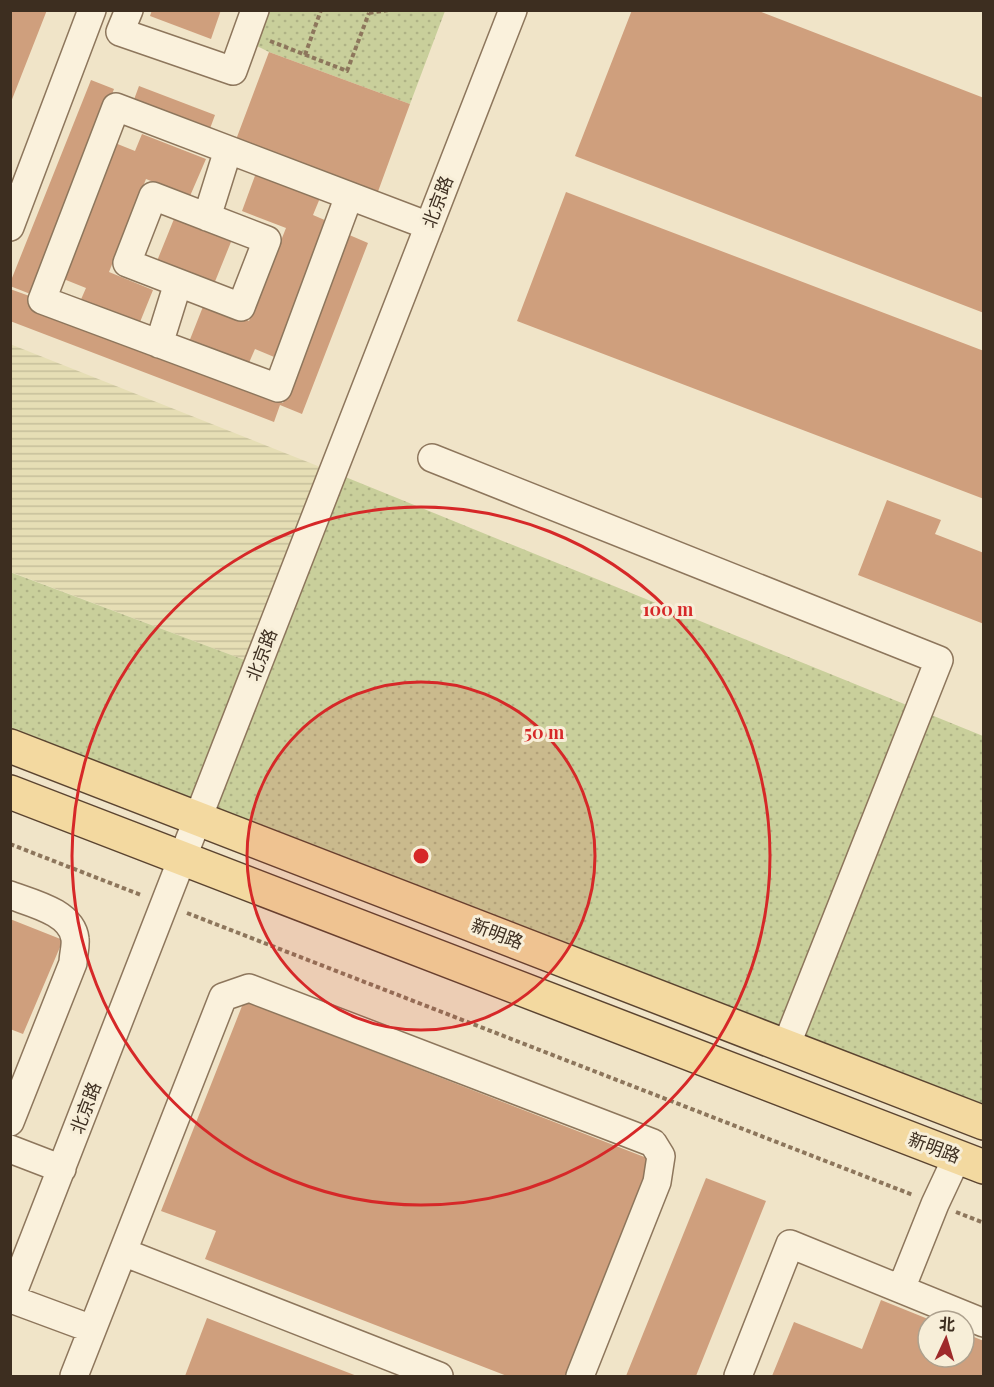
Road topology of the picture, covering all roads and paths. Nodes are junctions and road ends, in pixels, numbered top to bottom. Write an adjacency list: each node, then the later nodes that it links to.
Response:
1 (92, 10): 13 (street)
2 (129, 10): 7 (street)
3 (321, 10): 8 (path)
4 (389, 10): 6 (path)
5 (513, 10): 12 (street, 北京路)
6 (368, 12): 8 (path)
7 (251, 21): 8 (path)
8 (305, 55)
9 (228, 150): 10 (street); 11 (street); 15 (street)
10 (349, 196): 12 (street); 15 (street)
11 (207, 217): 14 (street); 14 (street)
12 (429, 226): 19 (street, 北京路)
13 (10, 227)
14 (178, 283): 15 (street)
15 (159, 344)
16 (432, 458): 24 (street)
17 (10, 746): 19 (main road, 新明路)
18 (10, 792): 21 (main road, 新明路)
19 (198, 818): 21 (street, 北京路); 24 (main road, 新明路)
20 (10, 844): 23 (path)
21 (183, 859): 23 (street, 北京路); 28 (main road, 新明路)
22 (10, 895): 25 (street)
23 (165, 904): 29 (street, 北京路); 30 (path)
24 (786, 1046): 26 (main road, 新明路)
25 (10, 1122)
26 (984, 1123)
27 (10, 1149): 29 (street)
28 (970, 1162): 30 (street)
29 (62, 1169): 34 (street, 北京路)
30 (935, 1204): 31 (path); 33 (street)
31 (984, 1223)
32 (123, 1252): 36 (street); 38 (street); 39 (street)
33 (901, 1289): 35 (street); 40 (street)
34 (11, 1299): 36 (street)
35 (984, 1323)
36 (92, 1329): 37 (street)
37 (74, 1377)
38 (439, 1377)
39 (580, 1377)
40 (738, 1377)

